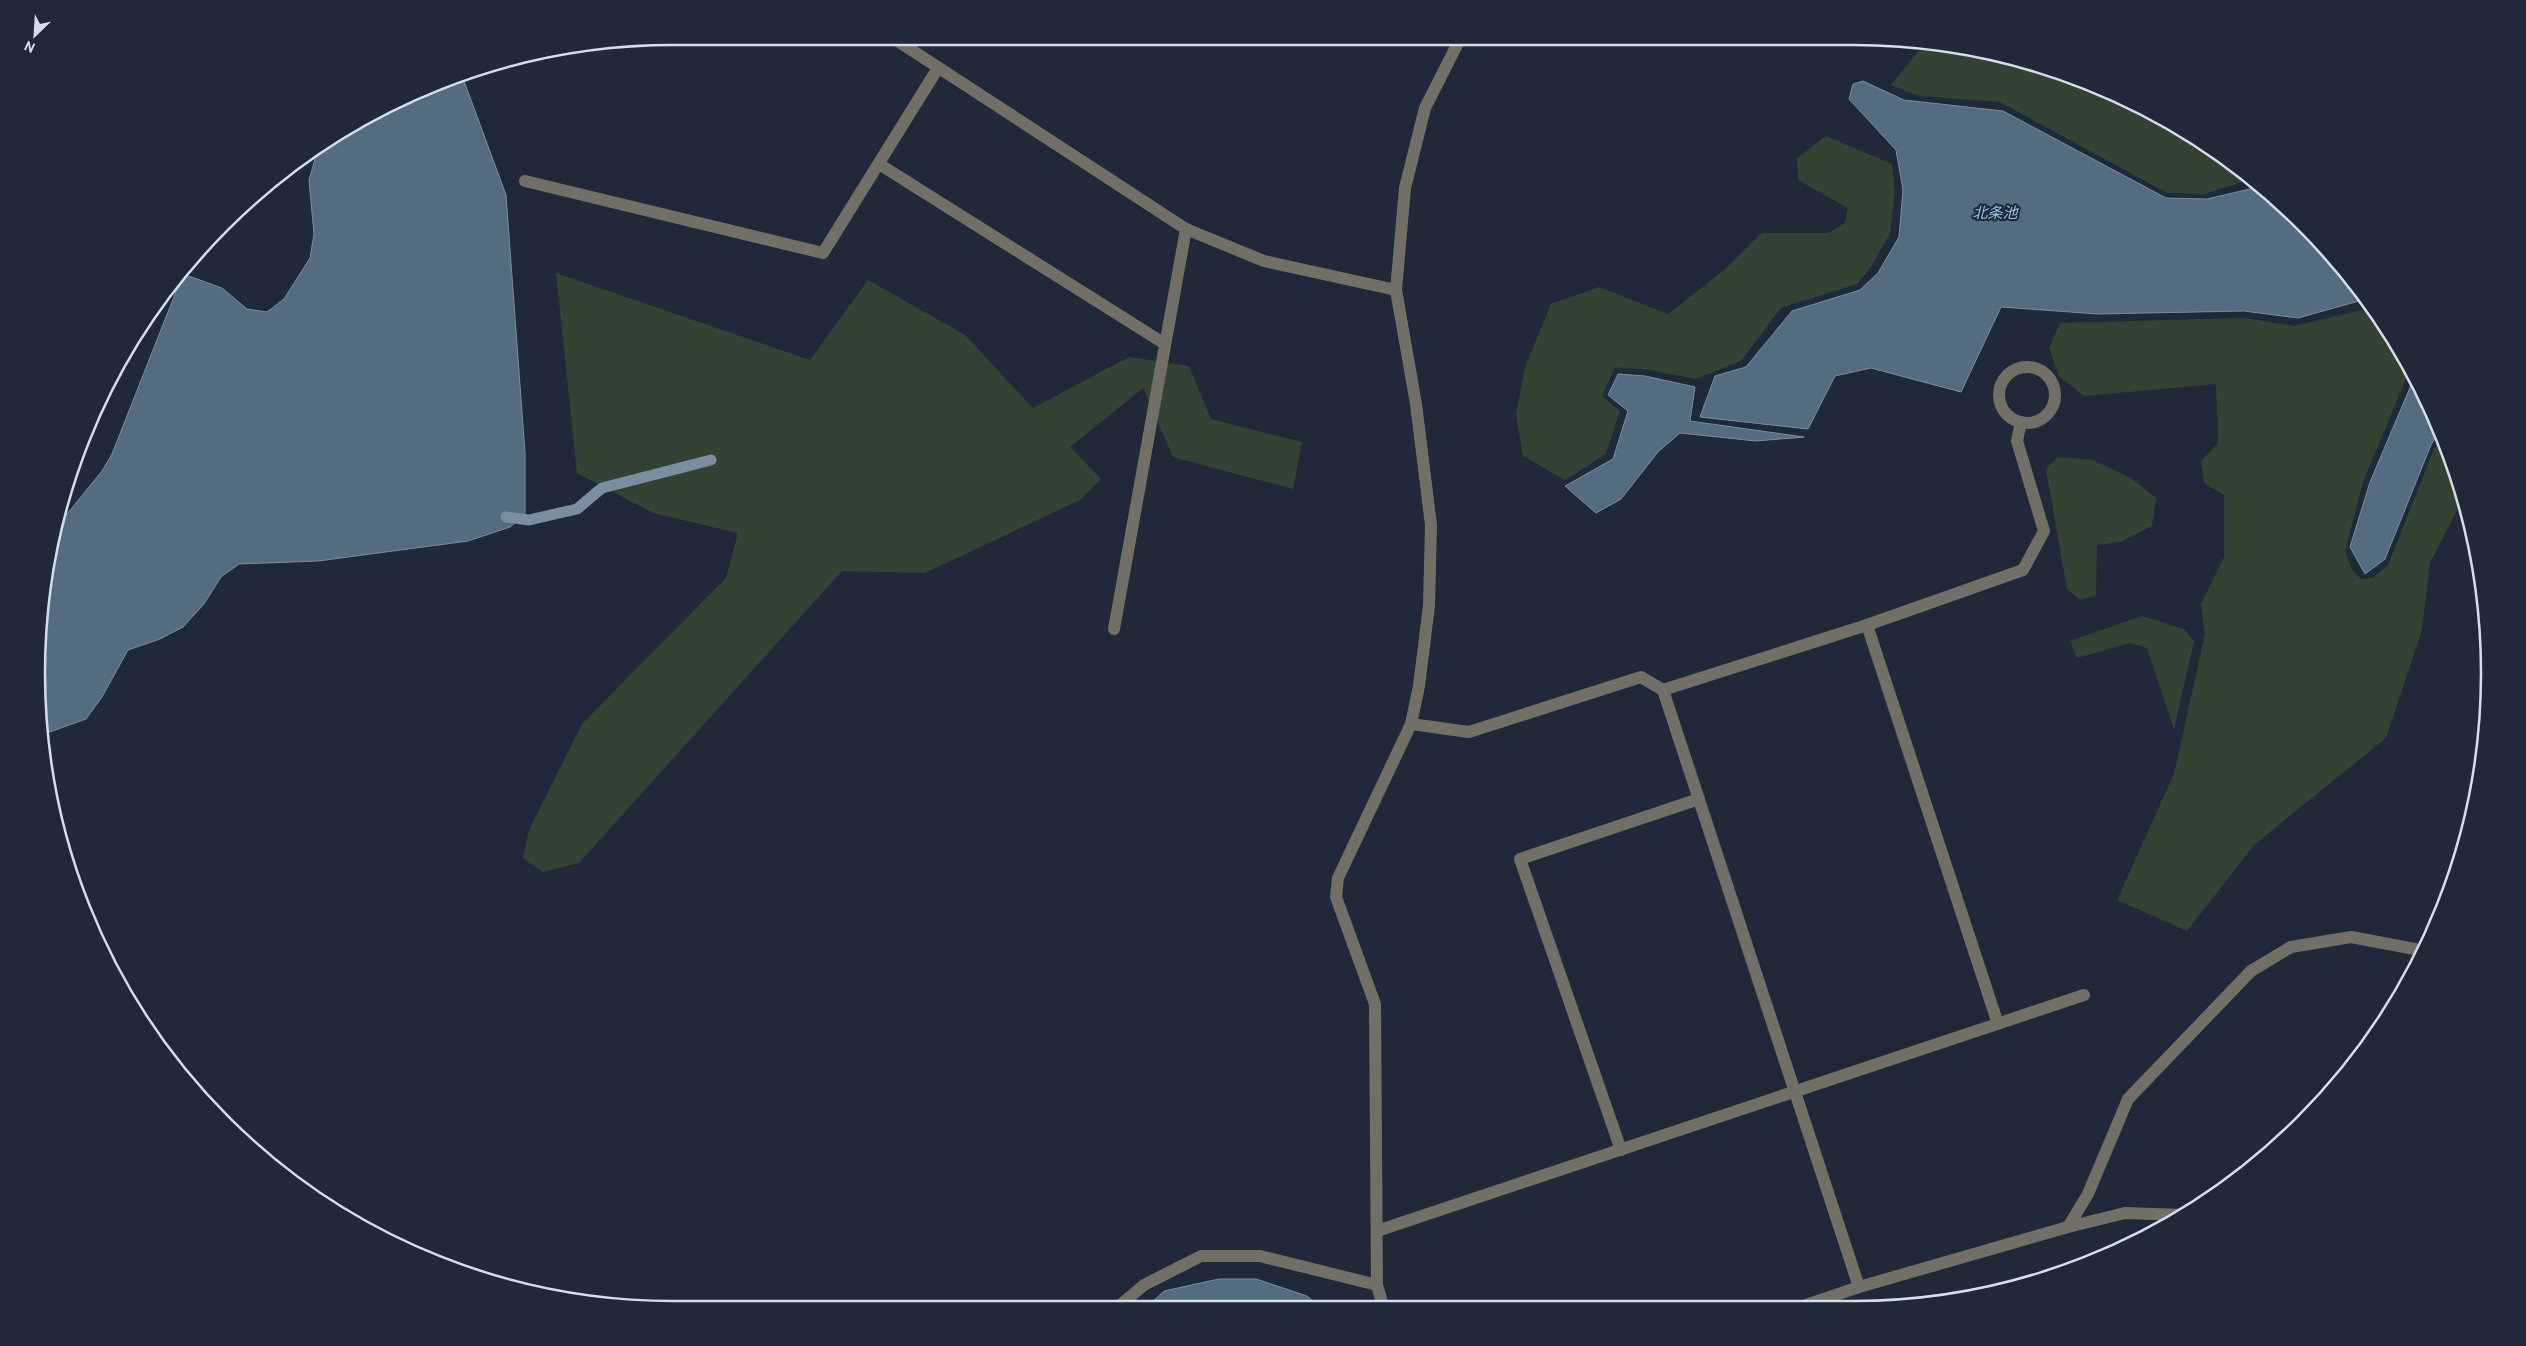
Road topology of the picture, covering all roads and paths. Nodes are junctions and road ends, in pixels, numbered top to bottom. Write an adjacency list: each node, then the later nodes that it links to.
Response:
1 (904, 45): 3 (street)
2 (1457, 45): 7 (street)
3 (938, 68): 4 (street); 6 (street)
4 (878, 164): 5 (street); 8 (street)
5 (525, 181)
6 (1186, 229): 7 (street); 8 (street)
7 (1396, 290): 13 (street)
8 (1166, 344): 11 (street)
9 (2021, 422): 9 (street); 10 (street)
10 (1867, 625): 12 (street); 17 (street)
11 (1114, 629)
12 (1663, 690): 13 (street); 14 (street)
13 (1411, 724): 22 (street)
14 (1698, 799): 18 (street); 19 (street)
15 (2417, 950): 21 (street)
16 (2084, 996): 17 (street)
17 (1998, 1024): 18 (street)
18 (1795, 1092): 19 (street); 24 (street)
19 (1620, 1150): 22 (street)
20 (2171, 1215): 21 (street)
21 (2068, 1227): 24 (street)
22 (1377, 1232): 23 (street)
23 (1377, 1285): 25 (street); 26 (street)
24 (1859, 1287): 27 (street)
25 (1125, 1301)
26 (1382, 1301)
27 (1818, 1301)

